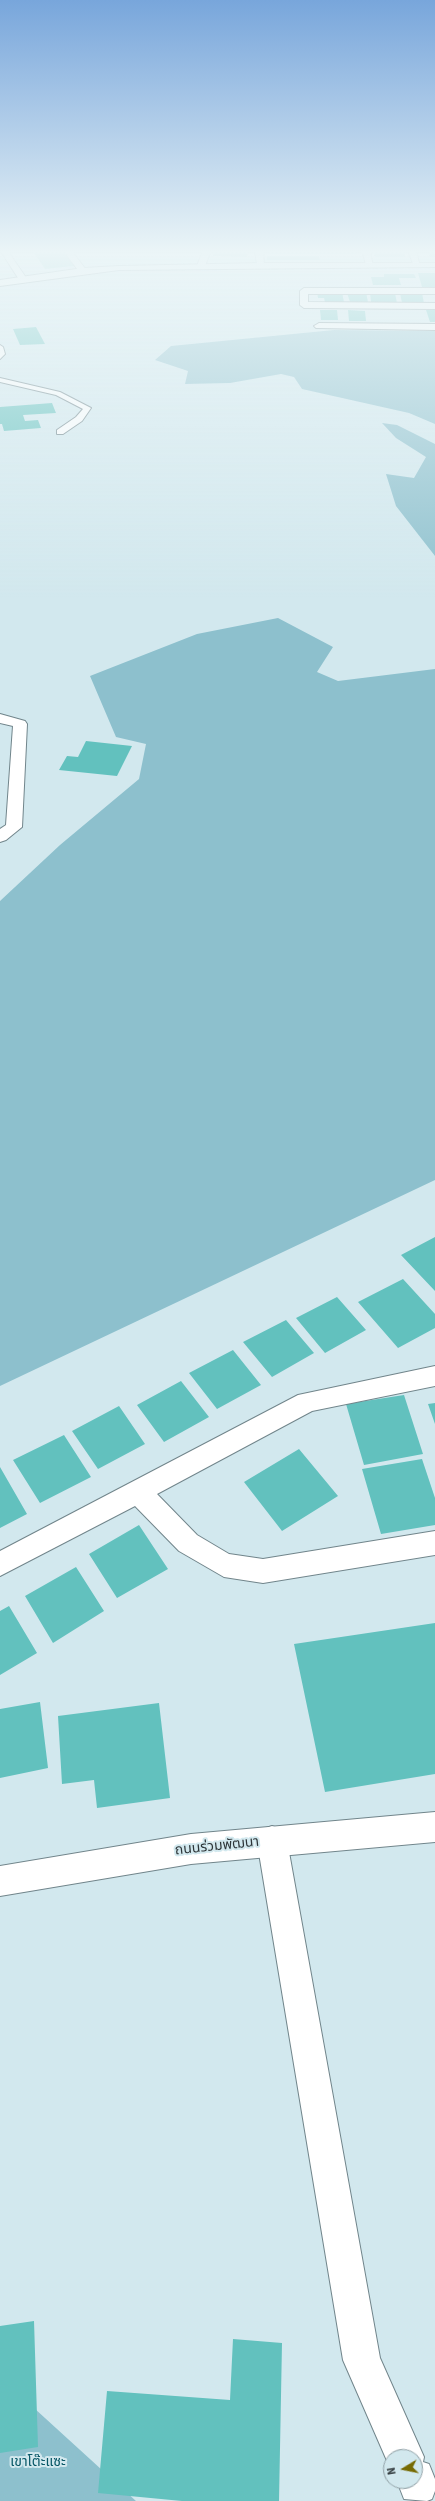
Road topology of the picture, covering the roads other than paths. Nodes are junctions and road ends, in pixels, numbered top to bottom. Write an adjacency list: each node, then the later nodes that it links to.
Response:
1 (0, 380): 2 (lane)
2 (60, 432)
3 (0, 718): 4 (street)
4 (0, 836)
5 (435, 1376): 6 (street)
6 (139, 1493): 7 (street); 8 (street)
7 (435, 1543)
8 (0, 1564)
9 (435, 1827): 10 (street, ถนนร่วมพัฒนา)
10 (272, 1841): 11 (street, ถนนร่วมพัฒนา); 12 (street)
11 (0, 1881)
12 (402, 2449)

